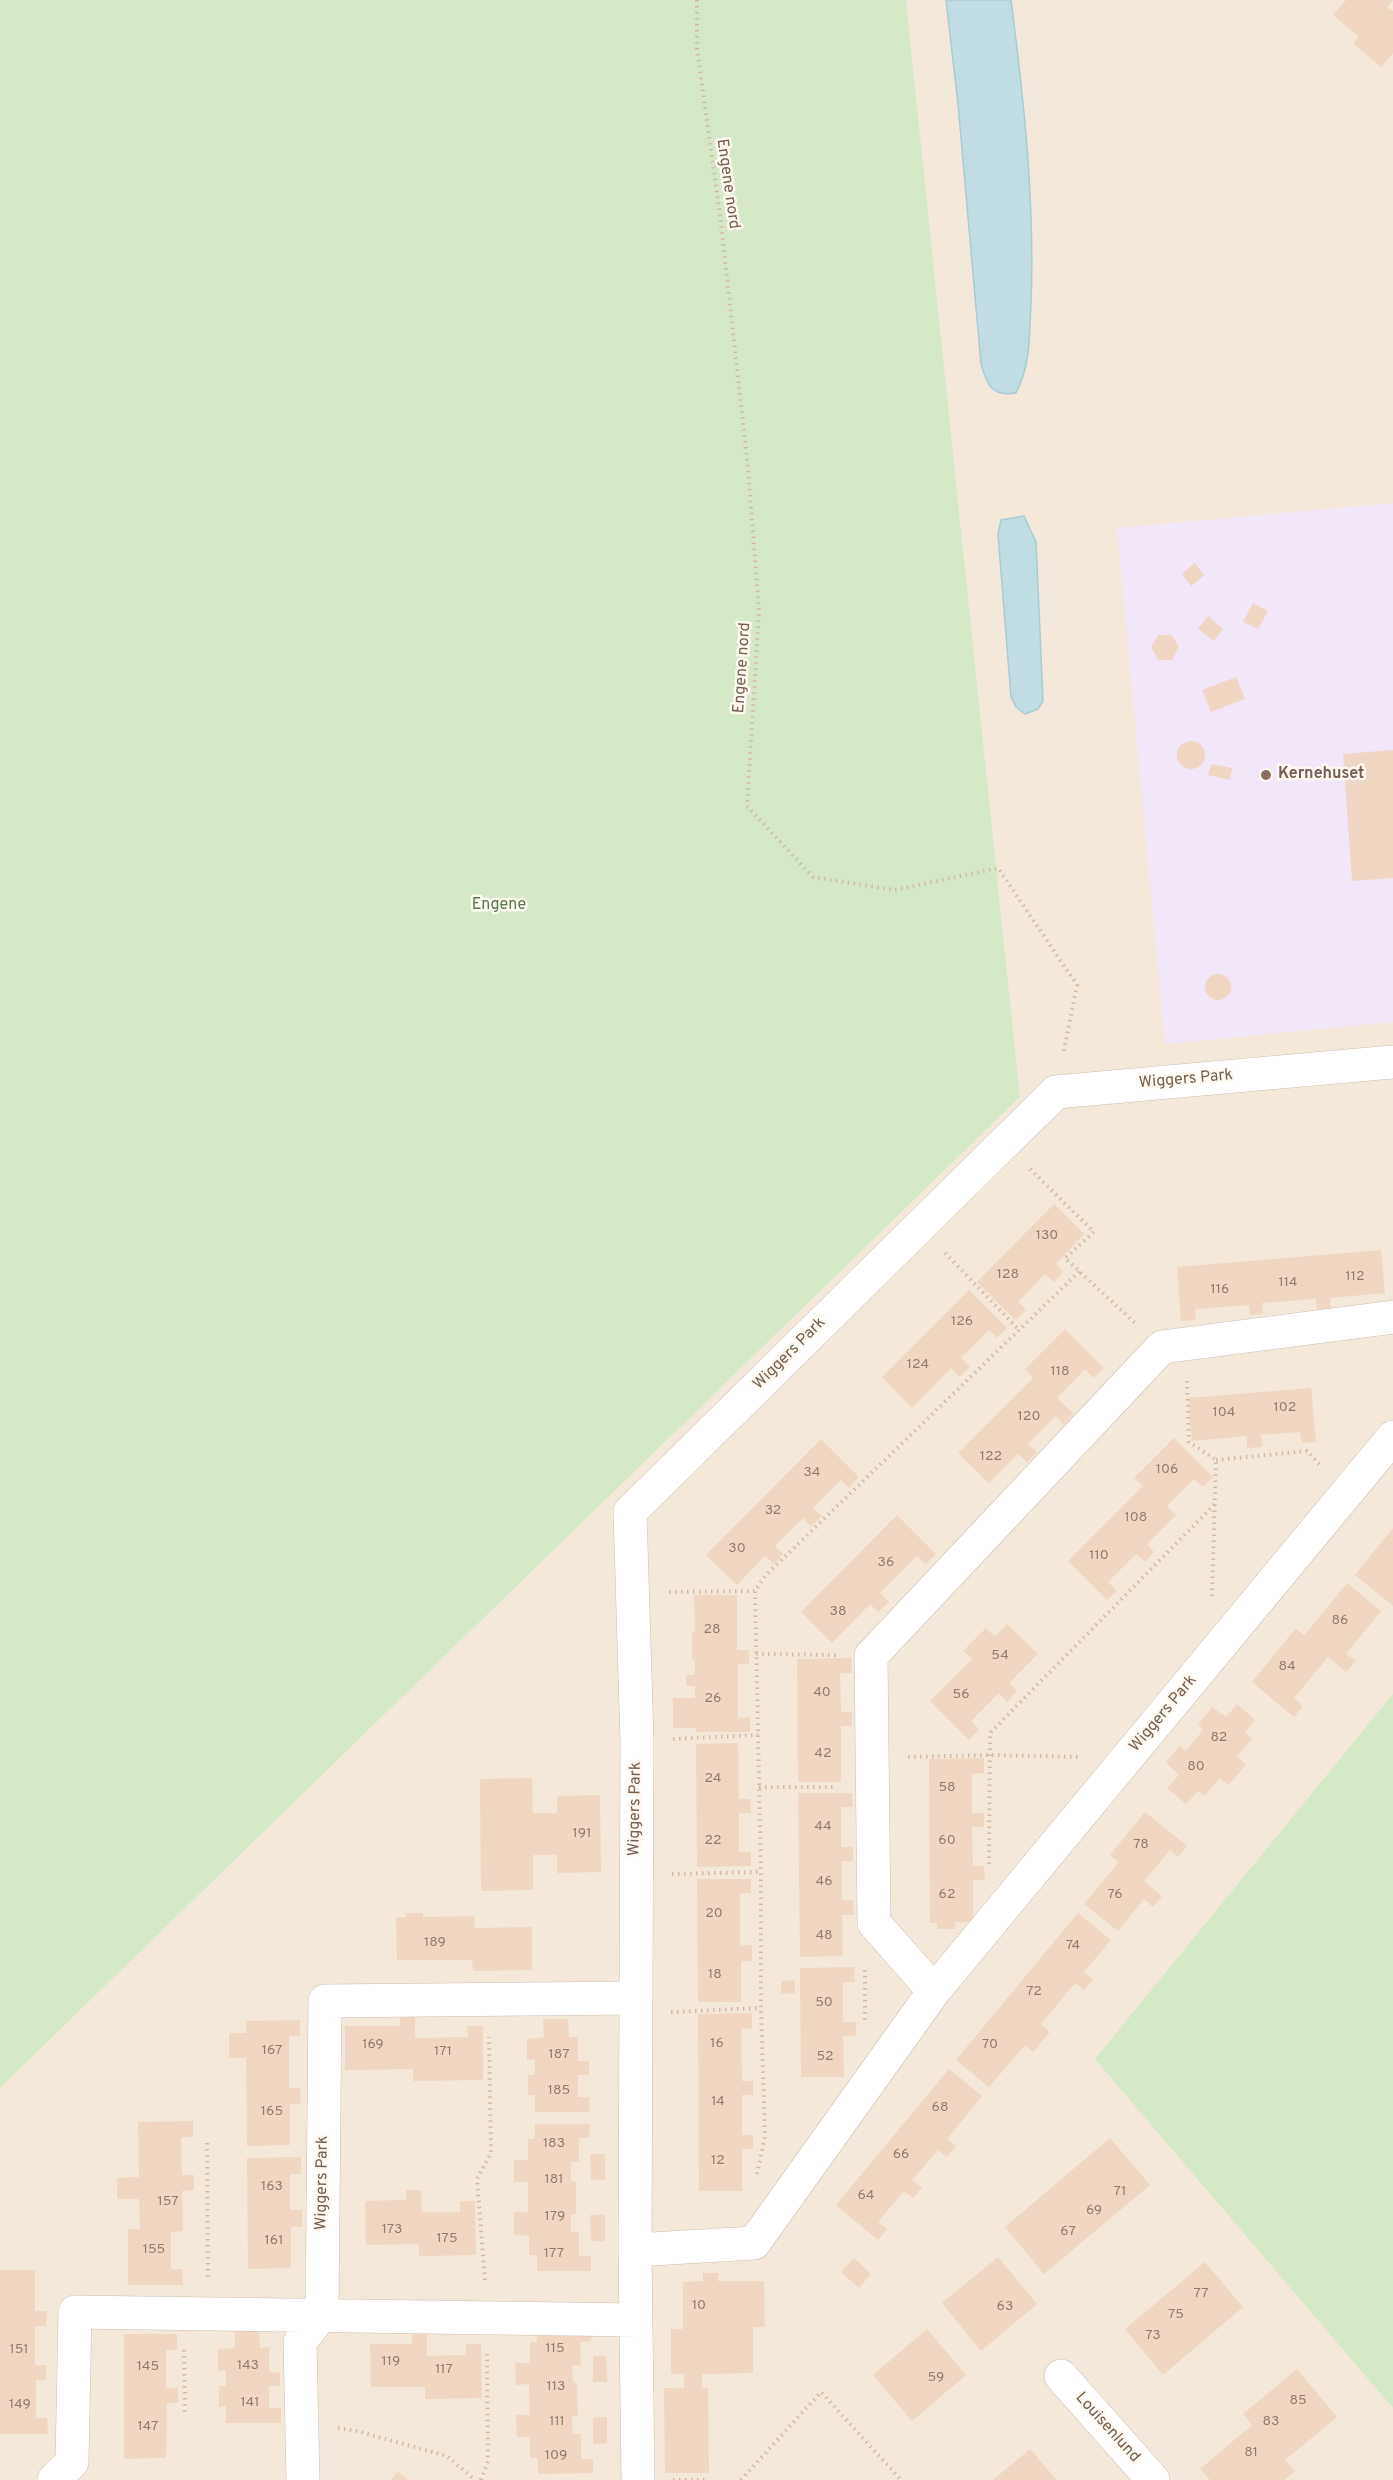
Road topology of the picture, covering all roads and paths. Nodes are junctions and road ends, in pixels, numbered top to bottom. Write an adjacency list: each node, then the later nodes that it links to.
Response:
1 (697, 0): 3 (path, Engene nord)
2 (1393, 1062): 3 (street, Wiggers Park)
3 (1056, 1092): 4 (street, Wiggers Park)
4 (1004, 1143): 5 (street, Wiggers Park); 6 (path)
5 (919, 1227): 8 (path); 15 (street, Wiggers Park)
6 (1080, 1271): 8 (path); 9 (path)
7 (1393, 1317): 9 (street)
8 (1019, 1330): 14 (path)
9 (1174, 1346): 11 (path); 18 (street)
10 (1393, 1437): 12 (street, Wiggers Park)
11 (1216, 1460): 12 (path); 13 (path)
12 (1347, 1491): 16 (street, Wiggers Park)
13 (1215, 1504): 16 (path); 21 (path)
14 (754, 1591): 15 (path); 17 (path)
15 (632, 1592): 20 (street, Wiggers Park)
16 (1225, 1639): 22 (street, Wiggers Park)
17 (756, 1654): 18 (path); 19 (path)
18 (871, 1656): 23 (street)
19 (758, 1735): 20 (path); 24 (path)
20 (637, 1741): 27 (street, Wiggers Park)
21 (990, 1755): 22 (path); 23 (path); 25 (path)
22 (1126, 1758): 29 (street, Wiggers Park)
23 (872, 1772): 24 (path); 28 (street)
24 (759, 1787): 26 (path)
25 (989, 1868)
26 (761, 1872): 27 (path); 32 (path)
27 (635, 1875): 31 (street, Wiggers Park)
28 (874, 1923): 29 (street); 33 (path)
29 (934, 1990): 36 (street, Wiggers Park)
30 (489, 2000): 31 (street, Wiggers Park); 38 (street, Wiggers Park); 39 (path)
31 (634, 2006): 32 (path); 36 (street, Wiggers Park)
32 (761, 2008): 35 (path)
33 (865, 2027)
34 (207, 2143): 37 (path)
35 (756, 2186)
36 (634, 2250): 40 (street, Wiggers Park)
37 (196, 2313): 38 (street); 42 (path); 44 (street)
38 (322, 2314): 39 (street); 43 (street)
39 (487, 2317): 40 (street); 47 (path)
40 (636, 2320): 48 (street, Wiggers Park)
41 (1061, 2376): 51 (street, Louisenlund)
42 (185, 2415)
43 (302, 2423): 45 (street); 46 (path)
44 (54, 2480)
45 (303, 2480)
46 (475, 2480)
47 (481, 2480)
48 (638, 2480)
49 (741, 2480): 50 (path)
50 (901, 2480)
51 (1153, 2480)

